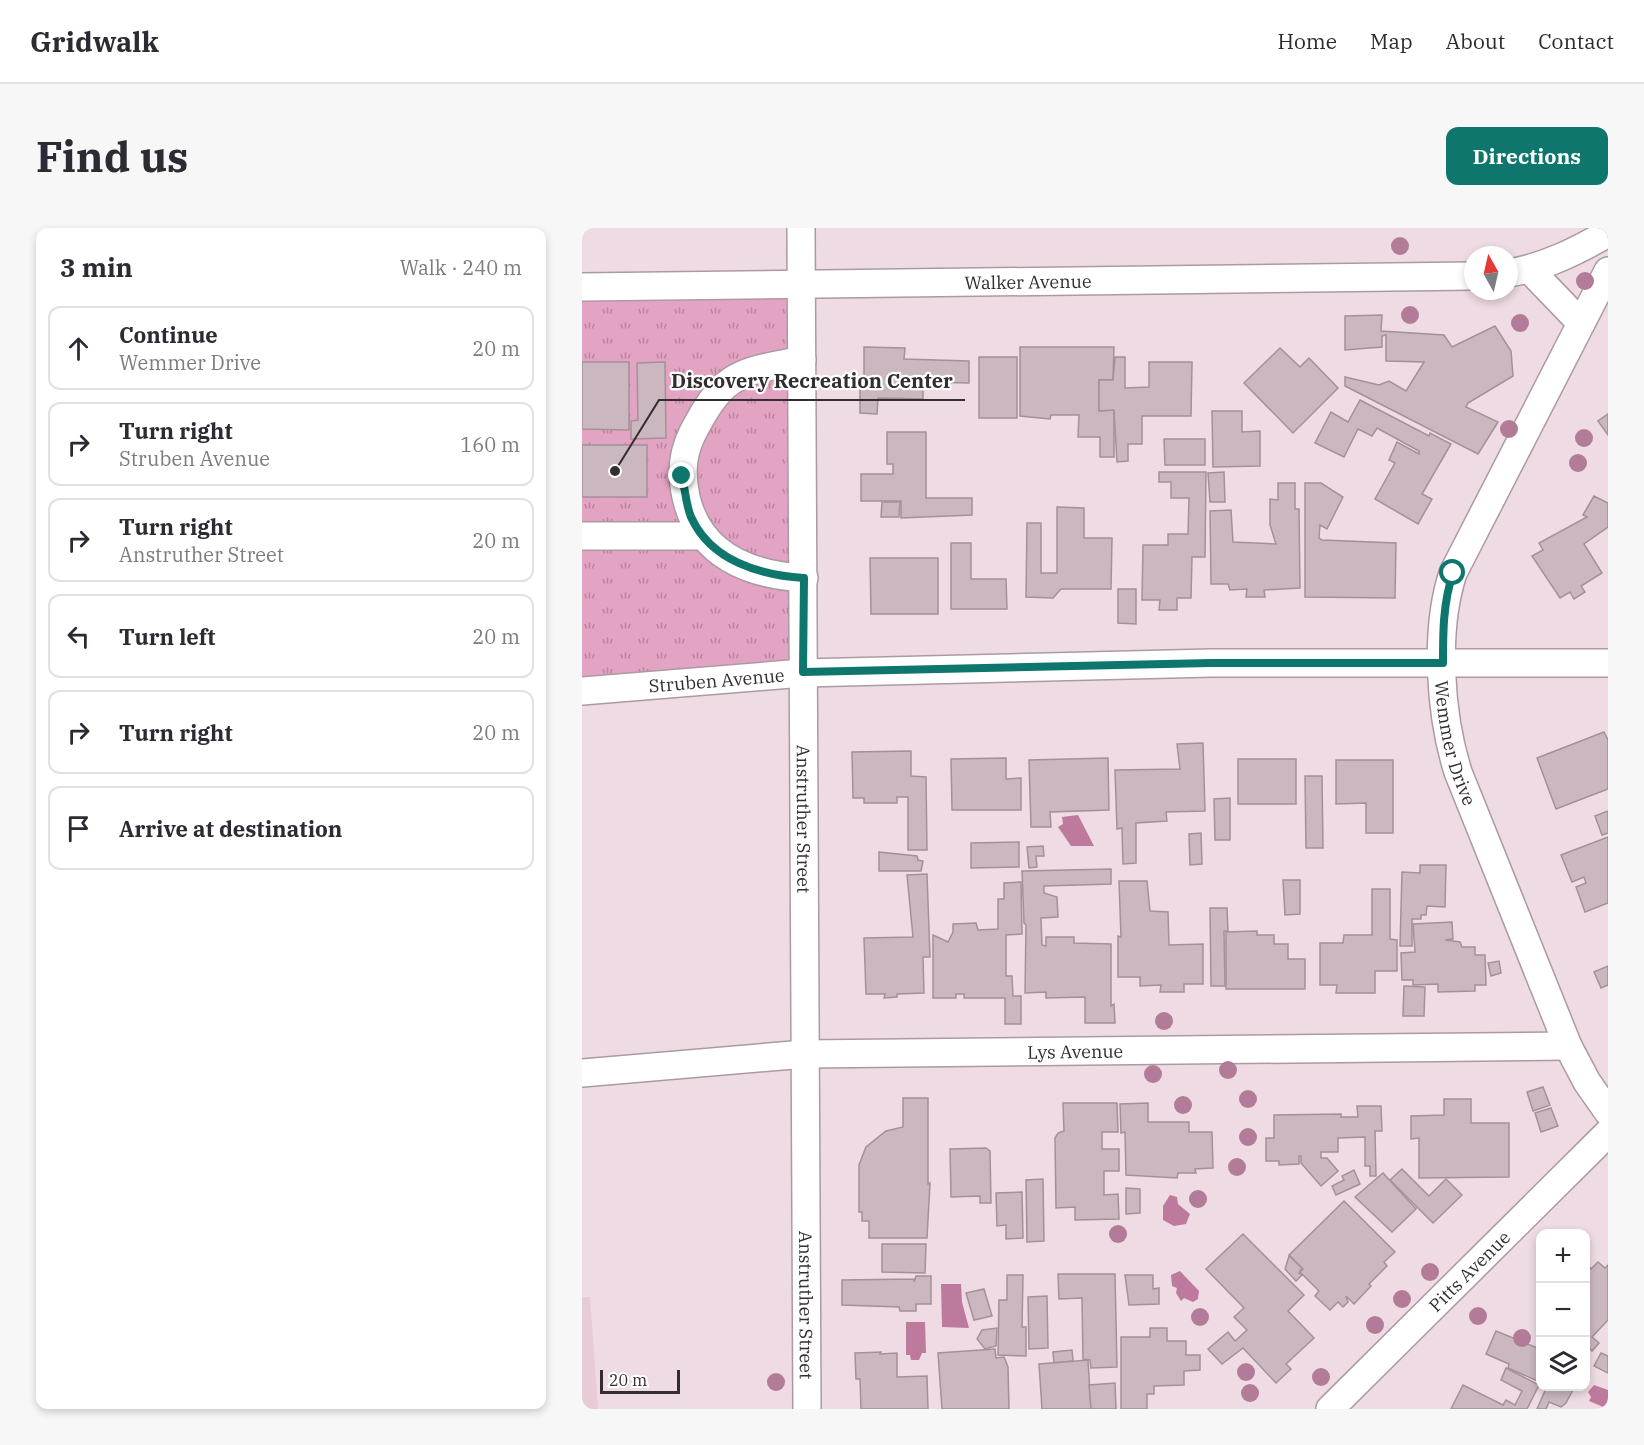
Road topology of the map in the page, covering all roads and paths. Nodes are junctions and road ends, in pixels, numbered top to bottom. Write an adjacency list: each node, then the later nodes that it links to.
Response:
1 (801, 228): 6 (street, Anstruther Street)
2 (1608, 232): 3 (street)
3 (1519, 271): 8 (street)
4 (1608, 272): 8 (street, Wemmer Drive)
5 (1464, 276): 6 (street, Walker Avenue)
6 (802, 284): 7 (street, Walker Avenue); 9 (street, Anstruther Street)
7 (582, 286)
8 (1581, 323): 13 (street, Wemmer Drive)
9 (802, 360): 11 (street); 12 (street, Anstruther Street)
10 (582, 536): 11 (street)
11 (703, 536): 12 (street)
12 (804, 578): 15 (street, Anstruther Street)
13 (1443, 663): 14 (street, Struben Avenue); 15 (street, Struben Avenue); 17 (street, Wemmer Drive)
14 (1608, 663)
15 (803, 672): 16 (street, Struben Avenue); 18 (street, Anstruther Street)
16 (582, 691)
17 (1568, 1046): 18 (street, Lys Avenue); 20 (street, Wemmer Drive)
18 (805, 1054): 19 (street, Lys Avenue); 22 (street, Anstruther Street)
19 (582, 1073)
20 (1608, 1112)
21 (1608, 1133): 23 (street, Pitts Avenue)
22 (807, 1409)
23 (1330, 1409)

